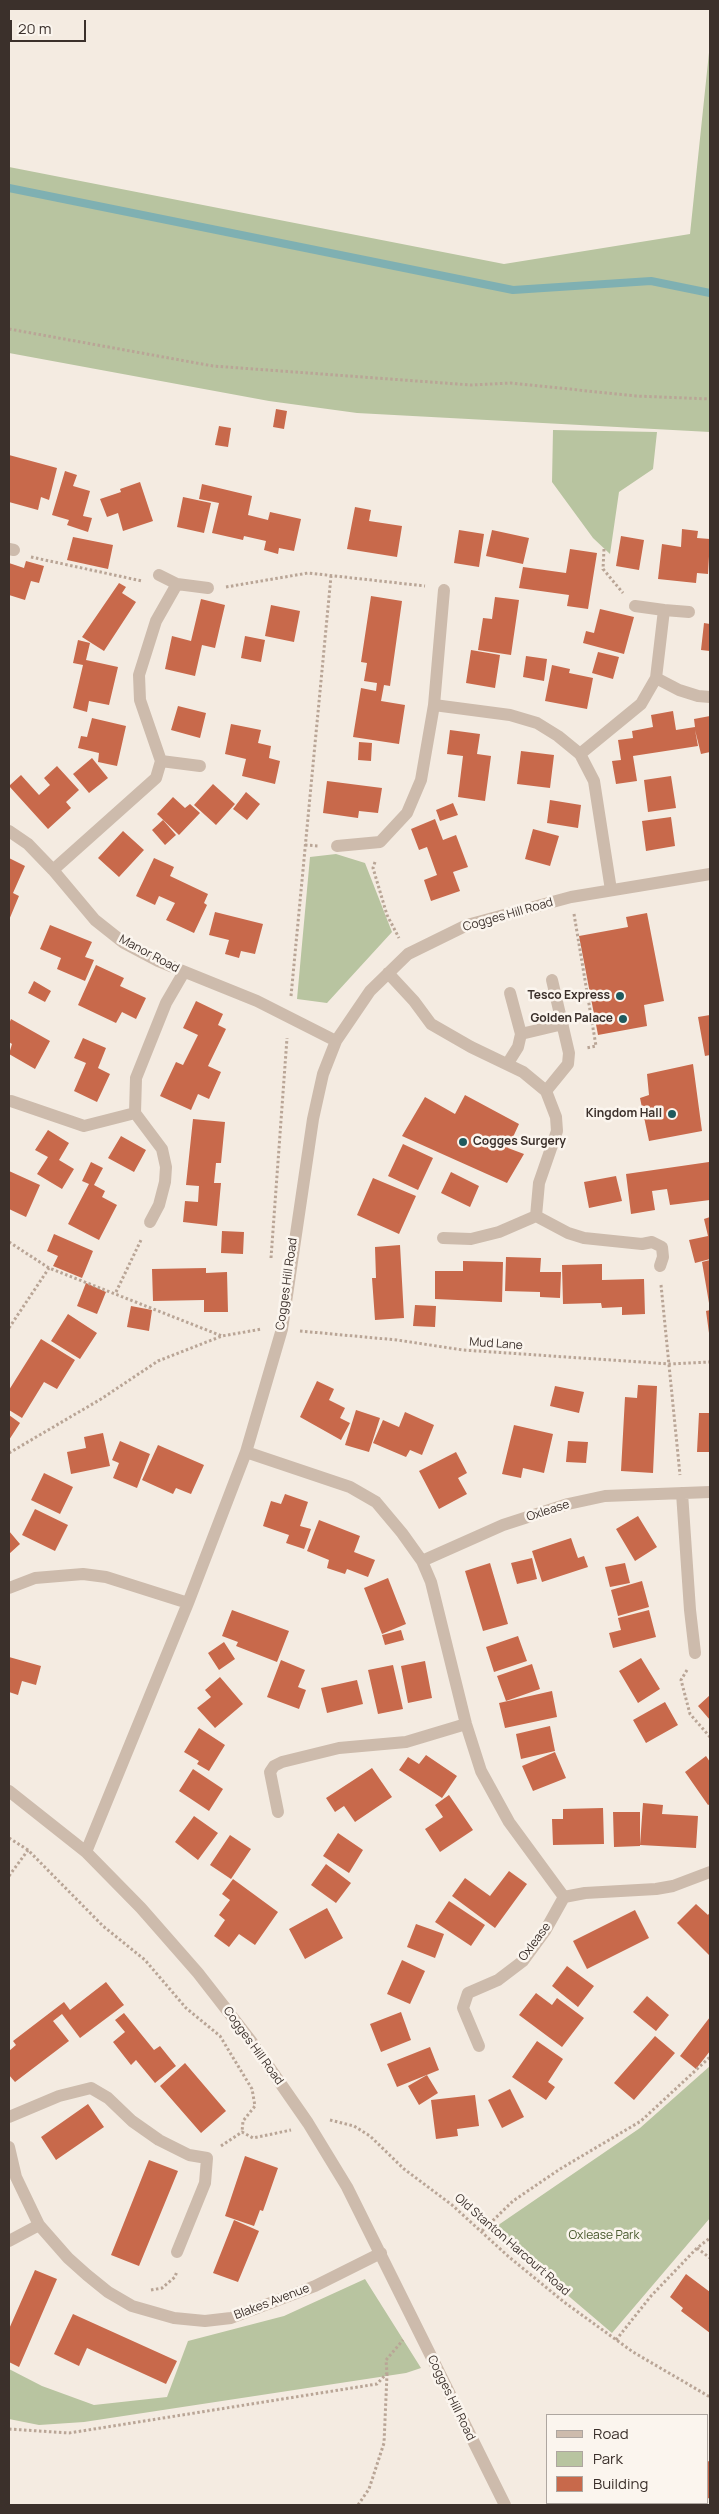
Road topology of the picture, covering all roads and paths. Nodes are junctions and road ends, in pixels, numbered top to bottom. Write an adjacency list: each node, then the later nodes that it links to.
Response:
1 (9, 328): 2 (path)
2 (710, 399)
3 (604, 549): 10 (path)
4 (12, 550): 5 (path)
5 (159, 575): 7 (street)
6 (331, 576): 8 (path); 9 (path); 31 (path)
7 (177, 584): 8 (street); 17 (street)
8 (208, 588)
9 (444, 590): 15 (street)
10 (635, 606): 11 (street)
11 (664, 610): 12 (street); 13 (street)
12 (689, 612)
13 (656, 678): 14 (street); 16 (street)
14 (710, 697)
15 (434, 705): 16 (street); 20 (street)
16 (580, 754): 24 (street)
17 (161, 761): 18 (street); 22 (street)
18 (200, 766)
19 (9, 831): 22 (street, Manor Road)
20 (380, 842): 21 (street); 26 (path)
21 (337, 846)
22 (53, 870): 27 (street, Manor Road)
23 (710, 874): 24 (street, Cogges Hill Road)
24 (611, 890): 25 (street, Cogges Hill Road)
25 (571, 896): 26 (street, Cogges Hill Road); 35 (path)
26 (408, 954): 28 (street, Cogges Hill Road)
27 (184, 972): 31 (street, Manor Road); 39 (street, Manor Road)
28 (388, 973): 34 (street, Cogges Hill Road); 36 (street)
29 (552, 980): 32 (street)
30 (510, 993): 33 (street)
31 (289, 1017): 34 (street, Manor Road); 44 (path)
32 (563, 1024): 33 (street); 35 (street)
33 (521, 1034): 36 (street)
34 (336, 1040): 49 (street, Cogges Hill Road)
35 (569, 1053): 37 (street)
36 (508, 1064): 37 (street)
37 (546, 1091): 40 (street)
38 (11, 1101): 39 (street)
39 (135, 1112): 41 (street)
40 (536, 1216): 42 (street); 45 (street)
41 (150, 1222): 47 (path)
42 (443, 1238)
43 (9, 1242): 46 (path)
44 (271, 1260)
45 (660, 1266): 52 (path)
46 (49, 1268): 47 (path); 48 (path)
47 (116, 1292): 50 (path)
48 (9, 1328)
49 (282, 1329): 50 (path, Mud Lane); 52 (path, Mud Lane); 53 (street, Cogges Hill Road)
50 (222, 1336): 54 (path, Mud Lane)
51 (710, 1362): 52 (path, Mud Lane)
52 (670, 1364): 56 (path)
53 (246, 1452): 57 (street); 59 (street, Cogges Hill Road)
54 (9, 1453)
55 (710, 1492): 56 (street, Oxlease)
56 (682, 1493): 57 (street, Oxlease); 60 (street)
57 (422, 1561): 61 (street)
58 (9, 1588): 59 (street)
59 (188, 1603): 67 (street, Cogges Hill Road)
60 (695, 1653): 62 (path)
61 (466, 1724): 64 (street); 70 (street)
62 (710, 1737)
63 (9, 1791): 67 (street)
64 (278, 1812)
65 (9, 1838): 66 (path)
66 (28, 1850): 69 (path); 75 (path)
67 (86, 1852): 74 (street, Cogges Hill Road)
68 (710, 1872): 70 (street)
69 (9, 1876)
70 (564, 1897): 71 (street, Oxlease)
71 (479, 2046)
72 (710, 2057): 79 (path)
73 (9, 2117): 77 (street)
74 (308, 2122): 75 (path); 79 (path, Old Stanton Harcourt Road); 84 (street, Cogges Hill Road)
75 (242, 2132): 77 (path)
76 (9, 2147): 78 (street, Blakes Avenue)
77 (207, 2158): 83 (street)
78 (39, 2225): 81 (street); 86 (street, Blakes Avenue)
79 (482, 2231): 88 (path, Old Stanton Harcourt Road)
80 (710, 2238): 82 (path)
81 (9, 2242)
82 (697, 2248): 85 (path); 88 (path)
83 (177, 2252): 86 (path)
84 (381, 2253): 86 (street, Blakes Avenue); 87 (street, Cogges Hill Road)
85 (710, 2258)
86 (132, 2306)
87 (416, 2324): 89 (path); 93 (street, Cogges Hill Road)
88 (616, 2340): 90 (path, Old Stanton Harcourt Road)
89 (388, 2373): 91 (path); 92 (path)
90 (710, 2397)
91 (9, 2429)
92 (358, 2505)
93 (505, 2505)

